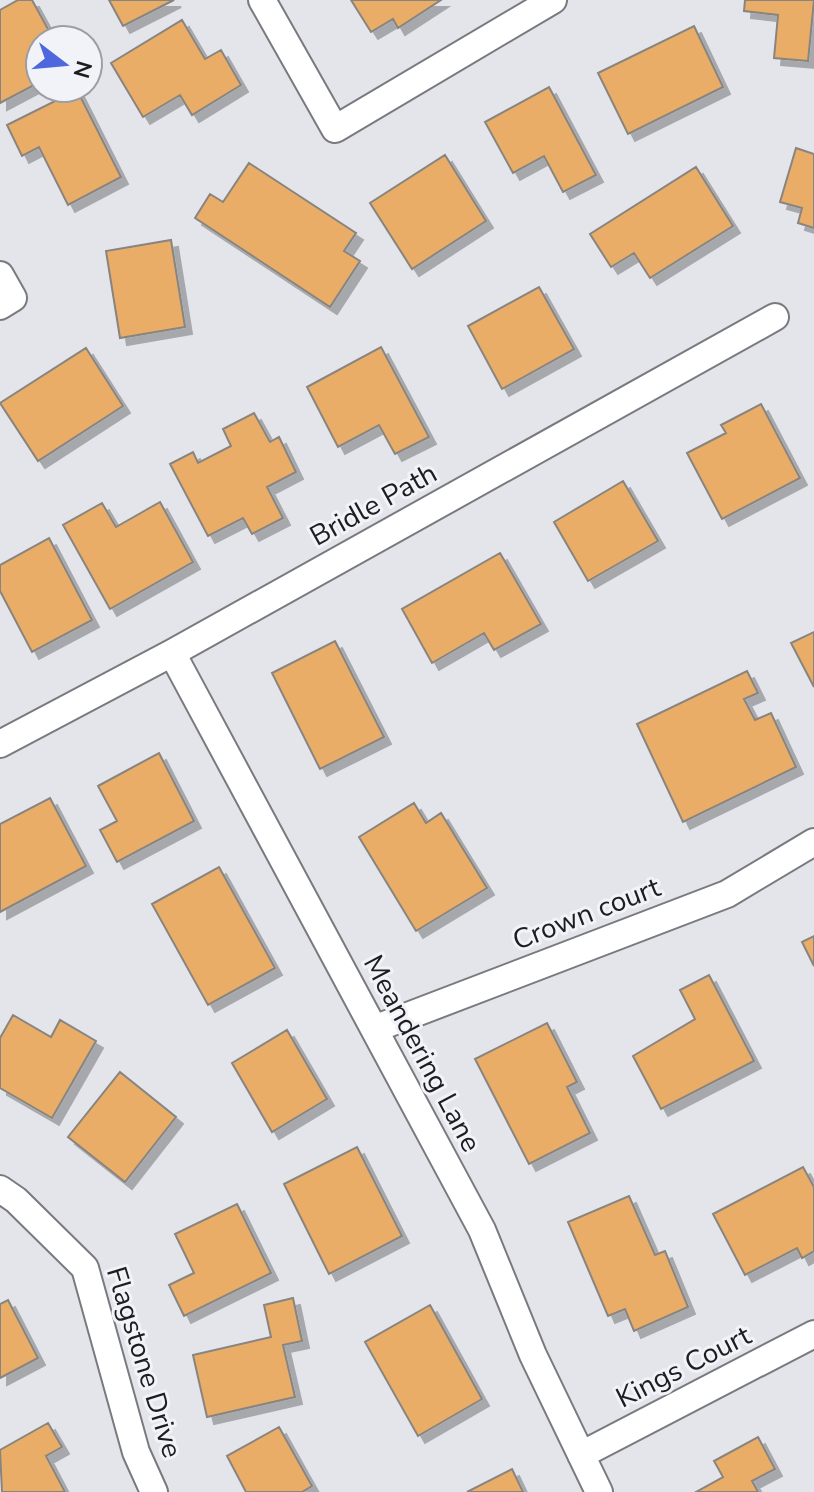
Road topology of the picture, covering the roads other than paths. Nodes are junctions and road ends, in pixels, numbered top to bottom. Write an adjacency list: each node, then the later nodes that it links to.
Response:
1 (262, 0): 2 (street)
2 (553, 0)
3 (0, 275): 4 (street)
4 (7, 302)
5 (775, 317): 6 (street, Bridle Path)
6 (172, 653): 7 (street, Bridle Path); 9 (street, Meandering Lane)
7 (0, 744)
8 (814, 842): 9 (street, Crown court)
9 (374, 1029): 12 (street, Meandering Lane)
10 (0, 1189): 13 (street, Flagstone Drive)
11 (814, 1334): 12 (street, Kings Court)
12 (581, 1455): 14 (street, Meandering Lane)
13 (154, 1492)
14 (599, 1492)

